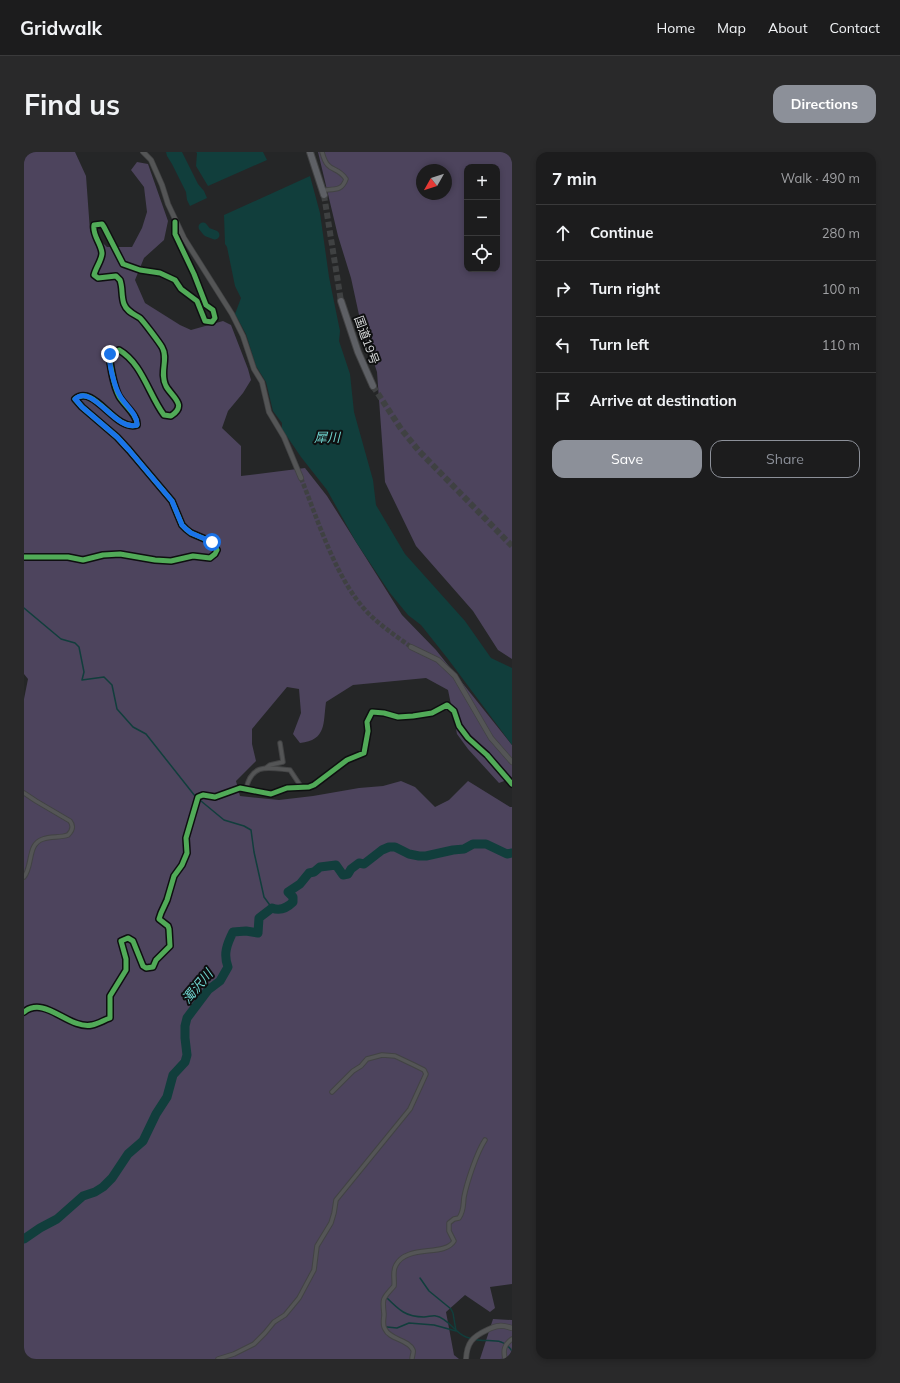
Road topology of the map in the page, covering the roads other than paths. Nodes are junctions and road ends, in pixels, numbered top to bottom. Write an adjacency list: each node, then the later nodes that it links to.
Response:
1 (144, 152): 5 (street)
2 (310, 152): 4 (highway)
3 (322, 152): 4 (street)
4 (324, 192)
5 (175, 222): 8 (street); 9 (street)
6 (341, 301): 7 (highway, 国道19号)
7 (373, 386)
8 (301, 478)
9 (24, 557)
10 (411, 647): 12 (street)
11 (280, 743): 13 (street)
12 (512, 762)
13 (266, 768): 15 (street); 16 (street)
14 (512, 784): 15 (street)
15 (302, 788): 16 (street)
16 (246, 789): 19 (street)
17 (24, 793): 18 (street)
18 (24, 876)
19 (24, 1012)
20 (332, 1092): 24 (street)
21 (485, 1140): 25 (street)
22 (512, 1328): 26 (street)
23 (512, 1339): 27 (street)
24 (218, 1359)
25 (412, 1359)
26 (466, 1359)
27 (505, 1359)

